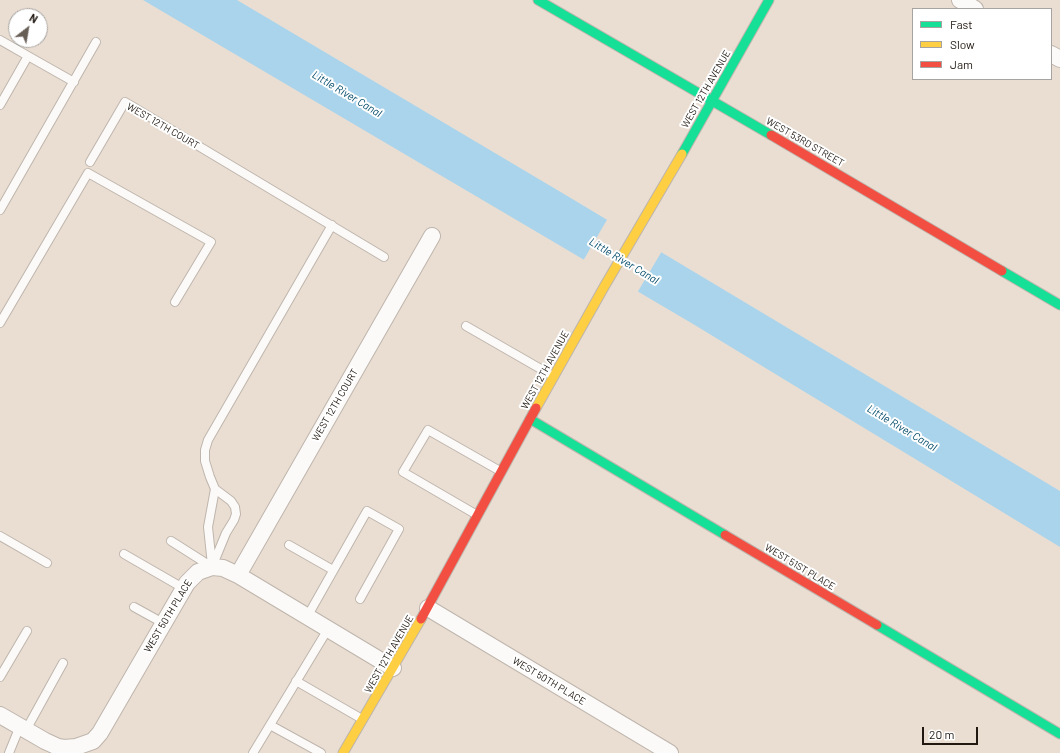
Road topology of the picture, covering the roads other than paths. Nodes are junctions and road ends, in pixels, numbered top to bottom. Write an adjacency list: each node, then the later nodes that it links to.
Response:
1 (538, 0): 9 (street, WEST 53RD STREET)
2 (769, 0): 9 (street, WEST 12TH AVENUE)
3 (960, 0): 4 (street)
4 (973, 8)
5 (0, 40): 7 (lane)
6 (96, 42): 8 (lane)
7 (28, 56): 8 (lane); 10 (lane)
8 (74, 82): 12 (lane)
9 (713, 101): 17 (street, WEST 53RD STREET); 20 (street, WEST 12TH AVENUE)
10 (0, 105)
11 (90, 162): 13 (lane, WEST 12TH COURT)
12 (0, 210)
13 (332, 225): 15 (lane, WEST 12TH COURT); 23 (lane)
14 (432, 236): 32 (street, WEST 12TH COURT)
15 (384, 257)
16 (175, 302): 18 (lane)
17 (1060, 305)
18 (0, 323)
19 (466, 326): 20 (lane)
20 (553, 377): 21 (street, WEST 12TH AVENUE)
21 (530, 419): 22 (street, WEST 12TH AVENUE); 49 (street, WEST 51ST PLACE)
22 (501, 472): 24 (street, WEST 12TH AVENUE); 24 (lane)
23 (215, 489): 30 (lane); 30 (lane)
24 (478, 515): 36 (street, WEST 12TH AVENUE)
25 (0, 536): 29 (lane)
26 (171, 541): 30 (lane)
27 (289, 545): 31 (lane)
28 (124, 554): 33 (lane)
29 (47, 563)
30 (212, 567): 32 (street); 33 (street, WEST 50TH PLACE)
31 (334, 570): 34 (lane); 37 (lane)
32 (238, 575): 37 (street)
33 (183, 588): 38 (street, WEST 50TH PLACE)
34 (360, 599)
35 (134, 607): 38 (lane)
36 (428, 608): 42 (street, WEST 12TH AVENUE); 56 (street, WEST 50TH PLACE)
37 (307, 617): 39 (street)
38 (163, 623): 50 (street, WEST 50TH PLACE)
39 (328, 629): 42 (street); 44 (lane)
40 (27, 631): 43 (lane)
41 (63, 663): 48 (lane)
42 (393, 668): 46 (street, WEST 12TH AVENUE)
43 (0, 677)
44 (296, 681): 46 (lane); 47 (lane)
45 (2, 719): 48 (street)
46 (363, 720): 55 (street, WEST 12TH AVENUE)
47 (270, 726): 53 (lane); 54 (lane)
48 (23, 728): 51 (street); 52 (lane)
49 (1060, 734)
50 (83, 749): 51 (street)
51 (63, 750)
52 (9, 753)
53 (253, 753)
54 (321, 753)
55 (343, 753)
56 (670, 753)

